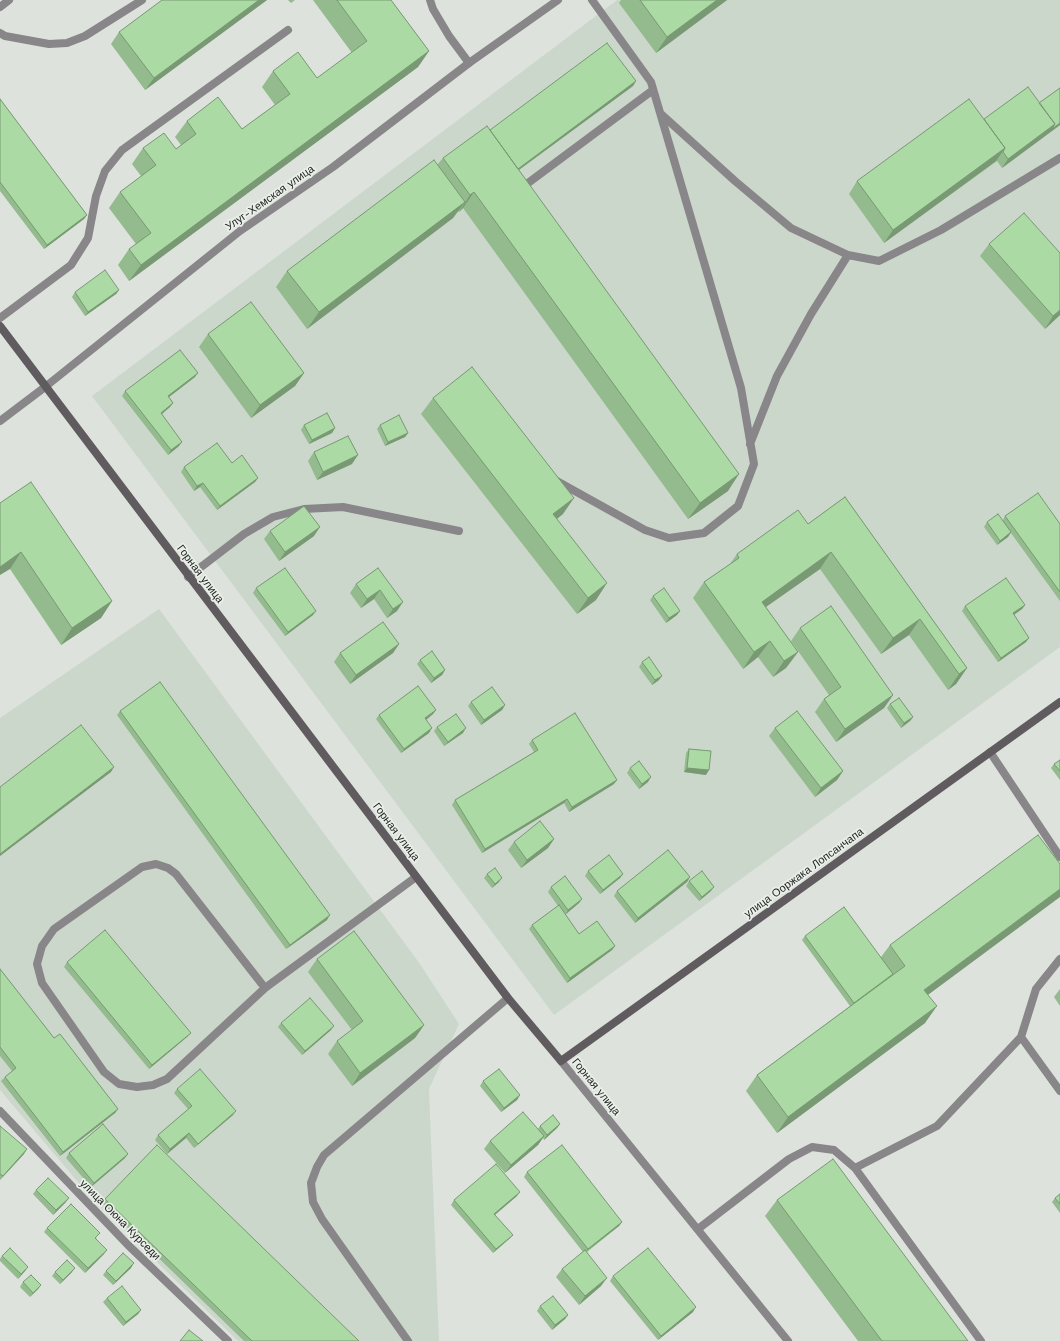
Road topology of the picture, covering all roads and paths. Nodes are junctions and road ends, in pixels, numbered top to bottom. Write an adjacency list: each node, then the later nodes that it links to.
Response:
1 (9, 0): 6 (street)
2 (142, 0): 8 (street)
3 (430, 0): 9 (street)
4 (558, 0): 9 (street, Улуг-Хемская улица)
5 (592, 0): 10 (street)
6 (0, 7)
7 (288, 30): 15 (street)
8 (0, 33)
9 (469, 63): 17 (street, Улуг-Хемская улица)
10 (653, 90): 11 (street); 13 (street)
11 (660, 113): 14 (street); 19 (street)
12 (1060, 158): 14 (street)
13 (524, 186)
14 (848, 255): 19 (street)
15 (0, 318)
16 (0, 326): 17 (street, Горная улица)
17 (45, 387): 18 (street, Улуг-Хемская улица); 22 (street, Горная улица)
18 (0, 421)
19 (750, 444): 20 (street)
20 (545, 474)
21 (459, 531): 22 (street)
22 (188, 577): 26 (street, Горная улица)
23 (1060, 702): 24 (street, улица Ооржака Лопсанчапа)
24 (990, 752): 25 (street); 31 (street, улица Ооржака Лопсанчапа)
25 (1060, 857)
26 (416, 877): 28 (street); 29 (street, Горная улица)
27 (1060, 959): 30 (street)
28 (264, 988): 28 (street)
29 (508, 998): 31 (street, Горная улица); 37 (street)
30 (1021, 1037): 32 (street); 34 (street)
31 (560, 1061): 35 (street, Горная улица)
32 (1060, 1091)
33 (0, 1111): 36 (street, улица Оюна Курседи)
34 (856, 1168): 35 (street); 39 (street)
35 (698, 1229): 38 (street, Горная улица)
36 (228, 1341)
37 (408, 1341)
38 (788, 1341)
39 (981, 1341)

